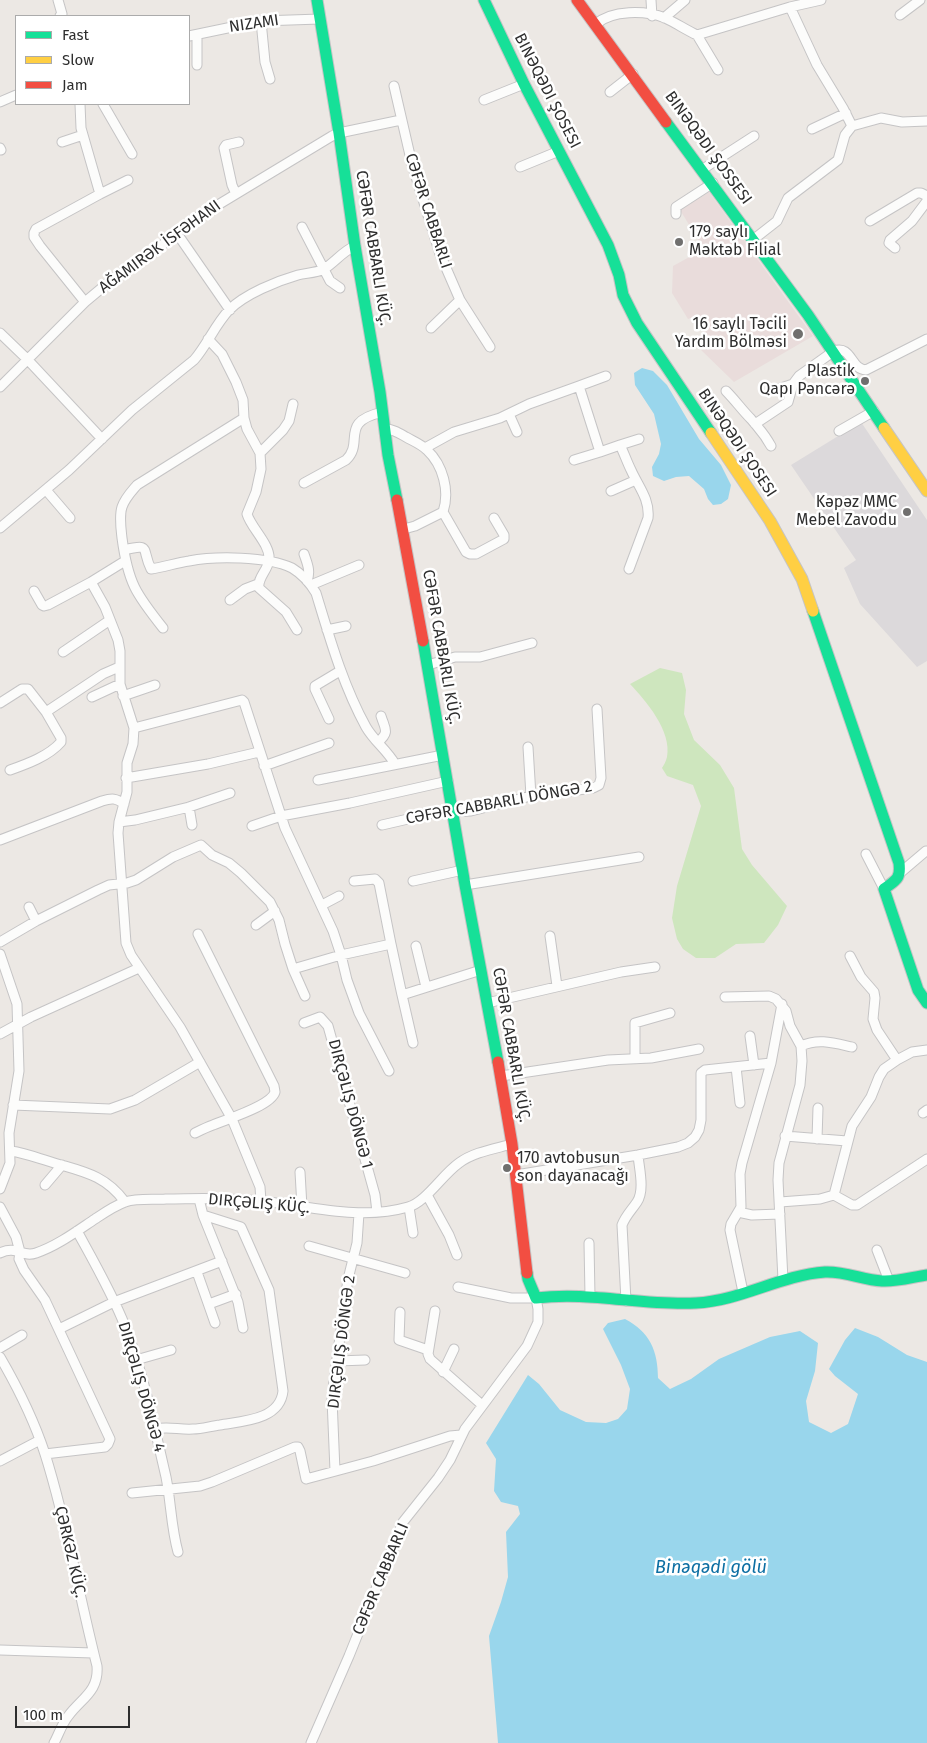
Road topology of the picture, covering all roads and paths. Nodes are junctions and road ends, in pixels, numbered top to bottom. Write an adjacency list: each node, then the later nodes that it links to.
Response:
1 (58, 0): 10 (street)
2 (317, 0): 14 (street)
3 (484, 0): 23 (street, BINƏQƏDI ŞOSESI)
4 (577, 0): 16 (street, BINƏQƏDI ŞOSSESI)
5 (651, 0): 12 (street)
6 (685, 0): 13 (street)
7 (822, 0): 9 (street)
8 (920, 0): 11 (street)
9 (795, 4): 18 (street); 31 (street)
10 (61, 15)
11 (900, 15)
12 (652, 16): 13 (street); 16 (street)
13 (664, 18): 18 (street)
14 (320, 19): 15 (street, NIZAMI); 36 (street)
15 (261, 21): 17 (street, NIZAMI); 22 (street)
16 (596, 24): 21 (street, BINƏQƏDI ŞOSSESI)
17 (193, 35): 19 (street)
18 (696, 35): 20 (street)
19 (198, 65)
20 (718, 70)
21 (633, 74): 25 (street); 44 (street, BINƏQƏDI ŞOSSESI)
22 (270, 79)
23 (524, 84): 27 (street); 41 (street, BINƏQƏDI ŞOSESI)
24 (394, 86): 32 (street)
25 (610, 92)
26 (15, 95): 28 (street)
27 (484, 100)
28 (0, 102)
29 (80, 105): 37 (street)
30 (104, 105): 42 (street)
31 (846, 113): 34 (street); 35 (street)
32 (401, 120): 36 (street, AĞAMIRƏK İSFƏHANI); 60 (street)
33 (927, 121): 34 (street)
34 (852, 126): 55 (street)
35 (812, 129)
36 (339, 133): 48 (street, AĞAMIRƏK İSFƏHANI); 56 (street)
37 (83, 135): 39 (street); 47 (street)
38 (754, 136): 44 (street)
39 (62, 142)
40 (239, 142): 48 (street)
41 (559, 151): 43 (street); 160 (street, BINƏQƏDI ŞOSESI)
42 (132, 154)
43 (520, 167)
44 (703, 169): 46 (street, BINƏQƏDI ŞOSSESI)
45 (128, 180): 47 (street)
46 (713, 183): 51 (street); 55 (street, BINƏQƏDI ŞOSSESI)
47 (100, 194): 61 (street)
48 (236, 194): 54 (street, AĞAMIRƏK İSFƏHANI)
49 (927, 196): 52 (street)
50 (927, 201): 57 (street)
51 (676, 214)
52 (870, 221)
53 (302, 228): 58 (street)
54 (176, 232): 61 (street, AĞAMIRƏK İSFƏHANI); 62 (street)
55 (754, 239): 68 (street, BINƏQƏDI ŞOSSESI)
56 (355, 246): 58 (street); 78 (street)
57 (895, 248)
58 (323, 269): 59 (street); 62 (street)
59 (340, 288)
60 (460, 300): 63 (street); 67 (street)
61 (85, 302): 69 (street, AĞAMIRƏK İSFƏHANI)
62 (230, 310): 65 (street)
63 (431, 328)
64 (0, 333): 69 (street)
65 (208, 339): 80 (street); 85 (street)
66 (927, 339): 68 (street)
67 (490, 347)
68 (834, 351): 71 (street); 77 (street, BINƏQƏDI ŞOSSESI)
69 (27, 358): 72 (street, AĞAMIRƏK İSFƏHANI); 85 (street)
70 (606, 376): 73 (street)
71 (794, 384): 74 (street); 81 (street)
72 (0, 386)
73 (579, 386): 79 (street); 90 (street)
74 (778, 389)
75 (726, 391): 81 (street)
76 (293, 404): 91 (street)
77 (874, 411): 83 (street); 97 (street, BINƏQƏDI ŞOSSESI)
78 (383, 412): 82 (street); 94 (street)
79 (509, 414): 84 (street); 89 (street)
80 (244, 418): 91 (street); 103 (street)
81 (755, 424): 88 (street)
82 (385, 429): 89 (street); 102 (street)
83 (839, 431)
84 (517, 432)
85 (102, 438): 95 (street)
86 (639, 438): 87 (street)
87 (620, 445): 90 (street); 93 (street)
88 (771, 446)
89 (425, 448): 98 (street)
90 (600, 452): 92 (street)
91 (260, 453): 106 (street)
92 (574, 460)
93 (636, 480): 96 (street); 108 (street)
94 (304, 483)
95 (46, 490): 99 (street); 101 (street)
96 (611, 490)
97 (927, 491)
98 (443, 512): 100 (street); 102 (street)
99 (70, 518)
100 (494, 518)
101 (0, 528)
102 (404, 529): 121 (street)
103 (124, 550): 105 (street); 106 (street)
104 (304, 554): 110 (street)
105 (125, 561): 109 (street); 116 (street)
106 (269, 562): 110 (street); 111 (street)
107 (359, 565): 110 (street)
108 (629, 569)
109 (91, 582): 112 (street); 114 (street)
110 (309, 583): 118 (street)
111 (258, 584): 113 (street); 117 (street)
112 (34, 590)
113 (230, 600)
114 (110, 620): 120 (street); 122 (street)
115 (346, 626): 118 (street)
116 (163, 628)
117 (297, 630)
118 (327, 630): 123 (street)
119 (532, 643): 121 (street)
120 (62, 652)
121 (428, 664): 138 (street)
122 (119, 667): 124 (street); 130 (street)
123 (340, 671): 132 (street); 134 (street)
124 (120, 684): 126 (street); 127 (street)
125 (155, 685): 126 (street)
126 (123, 696): 133 (street)
127 (92, 698)
128 (0, 703): 130 (street)
129 (597, 708): 146 (street)
130 (46, 712): 141 (street)
131 (381, 716): 134 (street)
132 (329, 719)
133 (134, 728): 137 (street); 142 (street)
134 (378, 742): 139 (street)
135 (329, 743): 140 (street)
136 (528, 747): 146 (street)
137 (259, 752): 140 (street); 142 (street)
138 (443, 755): 139 (street); 144 (street)
139 (395, 764): 143 (street)
140 (264, 766): 150 (street)
141 (10, 770)
142 (126, 778): 147 (street)
143 (318, 780)
144 (448, 781): 149 (street); 150 (street)
145 (230, 793): 148 (street)
146 (531, 796): 149 (street)
147 (124, 804): 151 (street); 155 (street)
148 (189, 807): 151 (street); 152 (street)
149 (453, 811): 153 (street); 159 (street)
150 (280, 816): 154 (street); 167 (street)
151 (119, 822): 163 (street)
152 (192, 825)
153 (382, 825)
154 (252, 826)
155 (0, 840)
156 (926, 851): 160 (street)
157 (866, 854): 165 (street)
158 (639, 857): 164 (street)
159 (463, 870): 162 (street); 164 (street)
160 (900, 873): 165 (street)
161 (354, 881): 175 (street)
162 (413, 881)
163 (121, 883): 169 (street); 170 (street); 181 (street)
164 (466, 885): 183 (street)
165 (884, 889): 190 (street)
166 (339, 896): 167 (street)
167 (322, 905): 178 (street)
168 (29, 907): 170 (street)
169 (275, 911): 171 (street); 182 (street)
170 (36, 921): 174 (street)
171 (256, 925)
172 (198, 934): 213 (street)
173 (550, 936): 184 (street)
174 (0, 942)
175 (391, 944): 178 (street); 186 (street)
176 (416, 946): 185 (street)
177 (0, 954): 193 (street)
178 (341, 955): 182 (street); 208 (street)
179 (850, 956): 203 (street)
180 (654, 967): 184 (street)
181 (140, 968): 193 (street); 204 (street)
182 (293, 969): 187 (street)
183 (481, 970): 185 (street); 189 (street)
184 (556, 986): 189 (street)
185 (426, 987): 186 (street)
186 (402, 995): 197 (street)
187 (305, 996)
188 (725, 997): 191 (street)
189 (488, 1003): 209 (street)
190 (927, 1003)
191 (782, 1004): 198 (street); 205 (street)
192 (670, 1013): 202 (street)
193 (18, 1023): 195 (street); 211 (street)
194 (304, 1023): 237 (street, DIRÇƏLIŞ DÖNGƏ 1)
195 (0, 1034)
196 (750, 1036): 206 (street)
197 (413, 1043)
198 (801, 1046): 199 (street); 216 (street)
199 (852, 1047)
200 (699, 1049): 202 (street)
201 (927, 1050): 203 (street)
202 (635, 1058): 209 (street)
203 (897, 1060): 218 (street)
204 (200, 1062): 211 (street); 213 (street)
205 (771, 1063): 206 (street); 238 (street)
206 (754, 1065): 207 (street)
207 (736, 1067): 210 (street); 221 (street)
208 (389, 1071)
209 (501, 1076): 219 (street)
210 (740, 1103)
211 (13, 1105): 214 (street)
212 (818, 1108): 217 (street)
213 (232, 1119): 215 (street); 231 (street)
214 (4, 1131): 220 (street)
215 (196, 1133)
216 (785, 1136): 217 (street); 233 (street)
217 (817, 1139): 218 (street)
218 (847, 1141): 229 (street)
219 (512, 1144): 225 (street); 228 (street, DIRÇƏLIŞ KÜÇ.)
220 (10, 1151): 223 (street); 227 (street)
221 (638, 1155): 225 (street); 262 (street)
222 (927, 1159): 229 (street)
223 (62, 1165): 226 (street); 232 (street)
224 (300, 1172): 235 (street)
225 (516, 1175): 261 (street)
226 (45, 1185)
227 (0, 1187)
228 (428, 1195): 236 (street, DIRÇƏLIŞ KÜÇ.); 249 (street)
229 (834, 1195): 233 (street)
230 (199, 1199): 231 (street, DIRÇƏLIŞ KÜÇ.); 232 (street, DIRÇƏLIŞ KÜÇ.); 241 (street)
231 (261, 1201): 235 (street, DIRÇƏLIŞ KÜÇ.)
232 (125, 1202): 242 (street, DIRÇƏLIŞ KÜÇ.)
233 (780, 1202): 240 (street)
234 (0, 1207): 247 (street)
235 (302, 1207): 239 (street, DIRÇƏLIŞ KÜÇ.)
236 (409, 1207): 237 (street, DIRÇƏLIŞ KÜÇ.); 243 (street)
237 (378, 1212): 239 (street, DIRÇƏLIŞ KÜÇ.)
238 (738, 1212): 240 (street); 258 (street)
239 (359, 1213): 250 (street, DIRÇƏLIŞ DÖNGƏ 2)
240 (780, 1214): 255 (street)
241 (203, 1215): 251 (street); 281 (street)
242 (77, 1231): 247 (street, DIRÇƏLIŞ KÜÇ.); 263 (street, DIRÇƏLIŞ DÖNGƏ 4)
243 (413, 1233)
244 (589, 1243): 260 (street)
245 (308, 1246): 250 (street)
246 (877, 1250): 256 (street)
247 (20, 1252): 248 (street, DIRÇƏLIŞ KÜÇ.); 269 (street)
248 (0, 1253)
249 (457, 1255)
250 (353, 1258): 253 (street); 278 (street, DIRÇƏLIŞ DÖNGƏ 2)
251 (222, 1261): 252 (street); 259 (street)
252 (197, 1272): 263 (street); 264 (street)
253 (405, 1273)
254 (927, 1275): 256 (street)
255 (783, 1280): 256 (street); 258 (street)
256 (890, 1281)
257 (458, 1287): 261 (street)
258 (743, 1292): 262 (street)
259 (236, 1294): 264 (street); 268 (street)
260 (590, 1296): 261 (street); 262 (street)
261 (536, 1298): 280 (street)
262 (626, 1301)
263 (114, 1302): 269 (street); 276 (street, DIRÇƏLIŞ DÖNGƏ 4)
264 (209, 1304): 267 (street)
265 (435, 1311): 274 (street)
266 (400, 1312): 274 (street)
267 (215, 1323)
268 (244, 1328)
269 (59, 1329): 284 (street)
270 (22, 1335): 271 (street)
271 (0, 1348)
272 (454, 1349): 279 (street)
273 (171, 1350): 276 (street)
274 (428, 1350): 279 (street)
275 (0, 1357): 283 (street, ÇƏRKƏZ KÜÇ.)
276 (136, 1360): 281 (street, DIRÇƏLIŞ DÖNGƏ 4)
277 (365, 1360): 278 (street)
278 (338, 1361): 286 (street, DIRÇƏLIŞ DÖNGƏ 2)
279 (443, 1372): 280 (street)
280 (482, 1405): 282 (street)
281 (155, 1429): 287 (street, DIRÇƏLIŞ DÖNGƏ 4)
282 (461, 1435): 286 (street); 293 (street)
283 (40, 1440): 284 (street, ÇƏRKƏZ KÜÇ.); 285 (street)
284 (45, 1454): 291 (street, ÇƏRKƏZ KÜÇ.)
285 (0, 1460)
286 (335, 1471): 287 (street)
287 (168, 1488): 288 (street); 289 (street, DIRÇƏLIŞ DÖNGƏ 4)
288 (132, 1493)
289 (178, 1552)
290 (0, 1650): 291 (street)
291 (93, 1653): 292 (street, ÇƏRKƏZ KÜÇ.)
292 (54, 1743)
293 (311, 1743)

